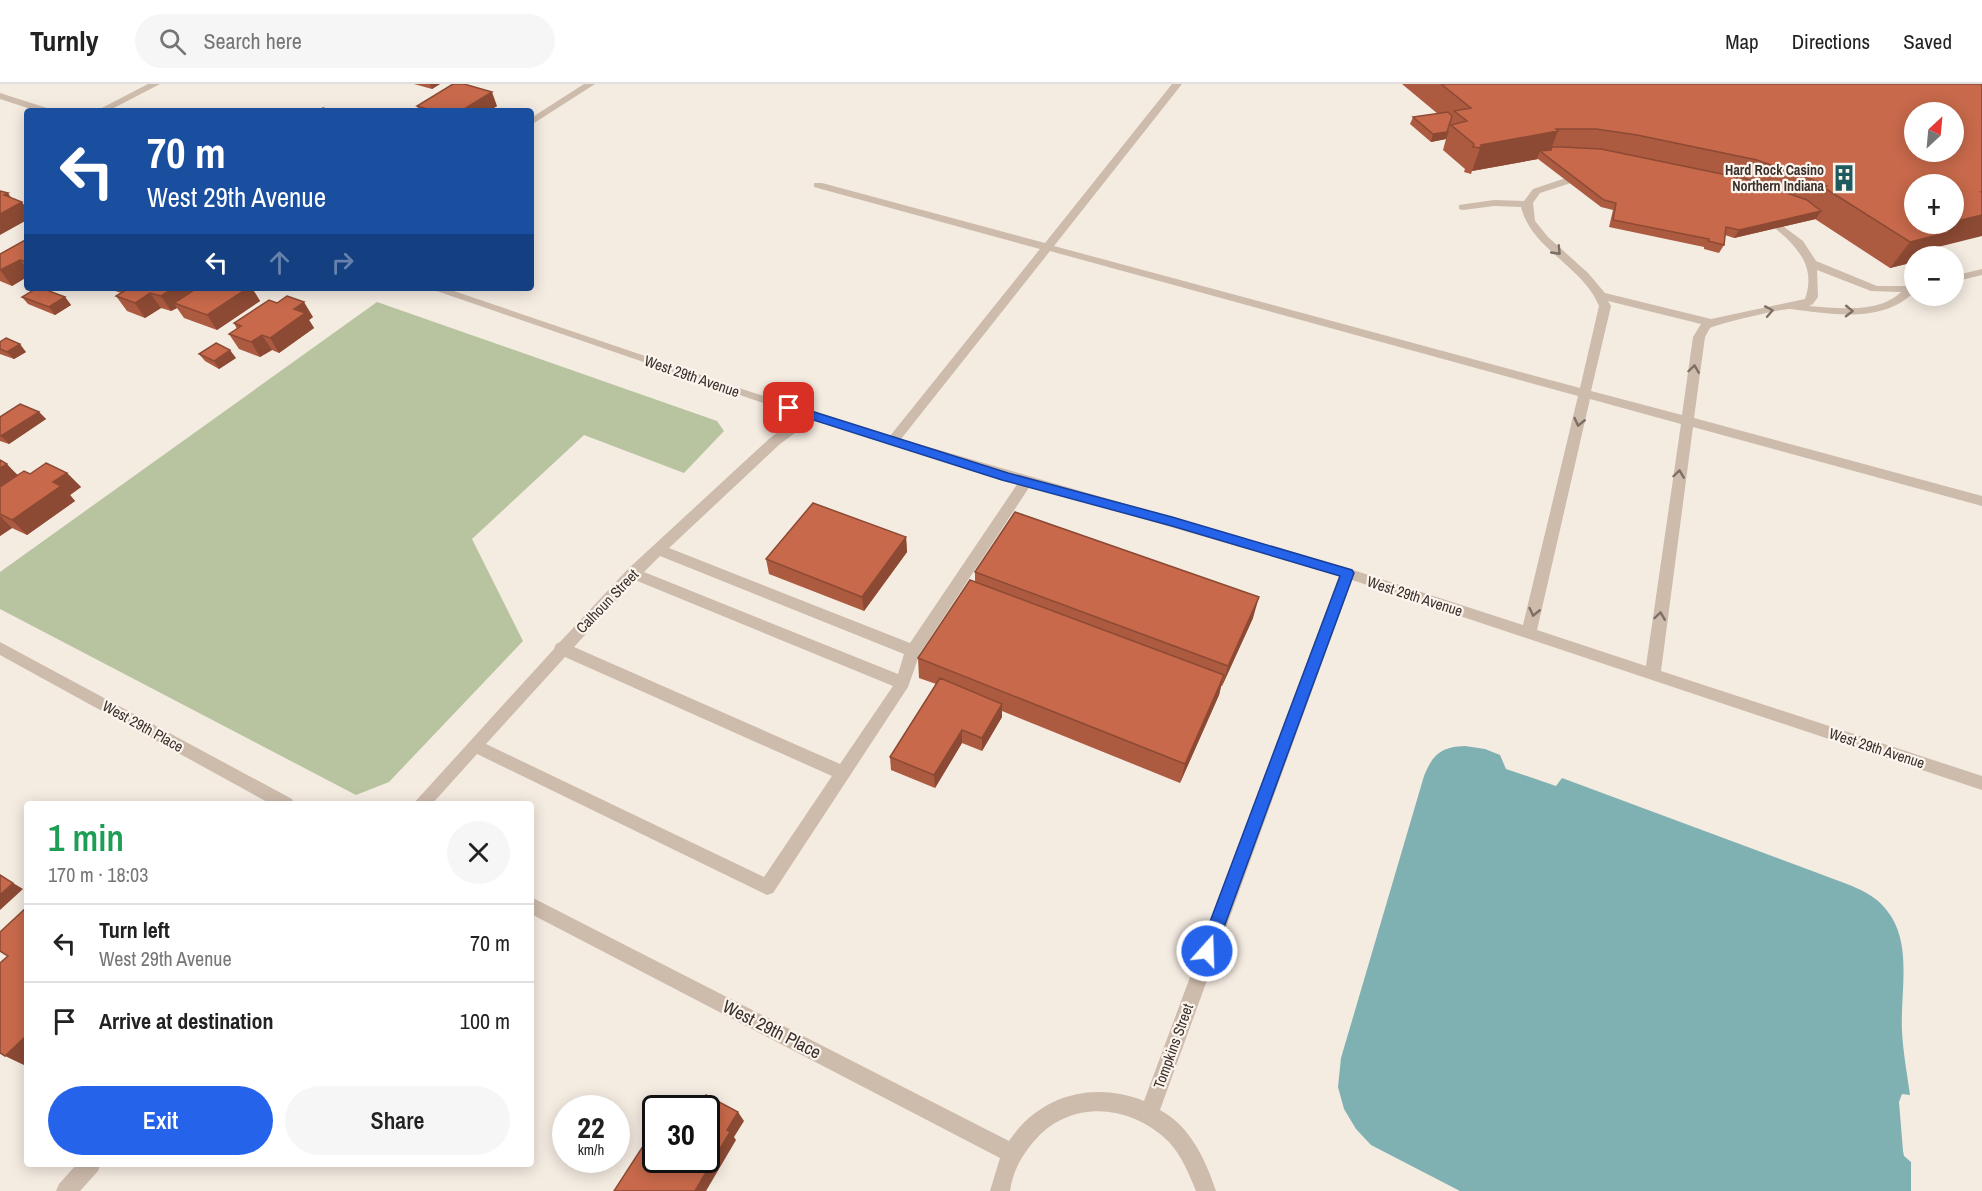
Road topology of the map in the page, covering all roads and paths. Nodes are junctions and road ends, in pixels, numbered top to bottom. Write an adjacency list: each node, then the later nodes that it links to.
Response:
1 (155, 84): 6 (street)
2 (590, 84): 7 (street)
3 (1176, 84): 13 (street)
4 (0, 96): 5 (street)
5 (38, 108)
6 (107, 108)
7 (534, 120)
8 (1567, 181): 10 (street)
9 (818, 185): 13 (street)
10 (1527, 204): 11 (street); 19 (street, one-way to 19)
11 (1463, 207)
12 (1780, 227): 14 (street)
13 (1047, 247): 23 (street); 26 (street)
14 (1813, 264): 17 (street); 21 (street)
15 (1982, 272): 16 (street)
16 (1964, 276)
17 (1904, 290)
18 (443, 291): 24 (street, West 29th Avenue)
19 (1603, 296): 22 (street); 23 (street)
20 (1904, 298): 21 (street, one-way to 20)
21 (1791, 307): 22 (street, one-way to 21)
22 (1712, 323): 25 (street, one-way to 22)
23 (1586, 393): 25 (street); 32 (street, one-way to 32)
24 (811, 415): 26 (street, West 29th Avenue); 29 (street, Calhoun Street)
25 (1686, 421): 28 (street); 36 (street, one-way to 25)
26 (893, 441): 27 (street, West 29th Avenue)
27 (1026, 482): 31 (street, West 29th Avenue); 35 (street)
28 (1982, 501)
29 (659, 550): 30 (street, Calhoun Street); 35 (street)
30 (633, 573): 34 (street, Calhoun Street); 37 (street)
31 (1347, 573): 32 (street, West 29th Avenue); 44 (street, Tompkins Street)
32 (1529, 633): 36 (street, West 29th Avenue)
33 (0, 648): 41 (street, West 29th Place)
34 (561, 648): 38 (street, Calhoun Street); 39 (street)
35 (913, 651): 37 (street)
36 (1653, 674): 40 (street, West 29th Avenue)
37 (903, 683): 39 (street)
38 (475, 746): 39 (street); 42 (street, Calhoun Street)
39 (843, 773)
40 (1982, 783)
41 (280, 801)
42 (424, 801)
43 (534, 907): 45 (street, West 29th Place)
44 (1149, 1114): 45 (street); 49 (street)
45 (1012, 1154): 48 (street)
46 (88, 1167): 47 (street)
47 (66, 1191)
48 (1000, 1191)
49 (1206, 1191)

